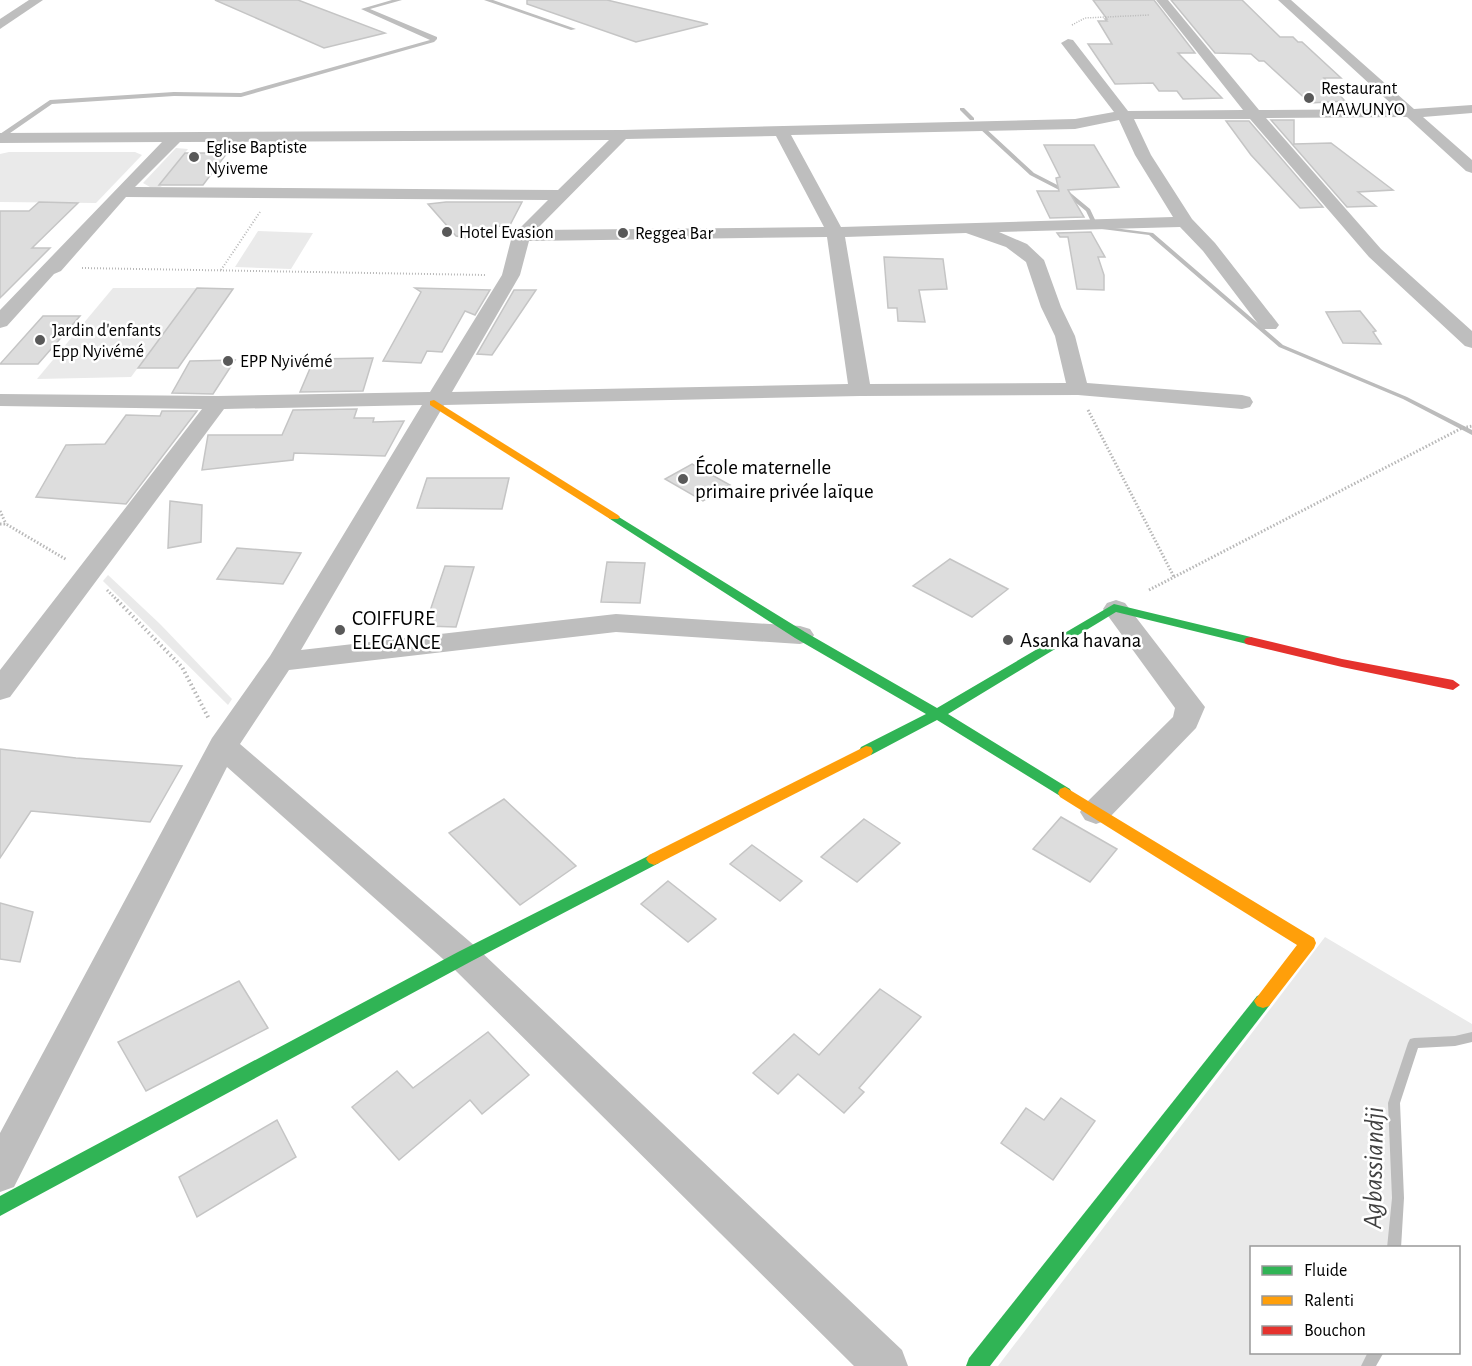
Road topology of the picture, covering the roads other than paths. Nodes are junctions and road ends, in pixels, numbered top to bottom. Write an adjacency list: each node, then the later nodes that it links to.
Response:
1 (20, 0): 7 (street)
2 (38, 0): 8 (street)
3 (399, 0): 17 (lane)
4 (487, 0): 9 (lane)
5 (1162, 0): 14 (street)
6 (1284, 0): 12 (street)
7 (0, 14)
8 (0, 25)
9 (573, 29)
10 (1068, 43): 13 (street)
11 (1472, 109): 12 (street)
12 (1413, 113): 14 (street); 19 (street)
13 (1124, 115): 14 (street); 15 (street); 22 (street)
14 (1256, 116): 28 (street)
15 (782, 132): 16 (street); 24 (street)
16 (622, 135): 18 (street); 21 (street)
17 (0, 138): 18 (street)
18 (175, 138): 20 (street)
19 (1472, 168)
20 (121, 192): 21 (street); 26 (street)
21 (561, 195): 25 (street)
22 (1185, 222): 23 (street); 27 (street)
23 (966, 228): 24 (street); 29 (street)
24 (835, 232): 25 (street); 30 (street)
25 (521, 237): 32 (street)
26 (0, 322)
27 (1269, 325)
28 (1472, 342)
29 (1078, 389): 30 (street); 33 (street)
30 (860, 390): 32 (street)
31 (0, 400): 34 (street)
32 (435, 402): 34 (street); 36 (street); 38 (street)
33 (1242, 402)
34 (218, 403): 37 (street)
35 (1115, 608): 39 (street); 41 (street); 43 (street)
36 (800, 635): 38 (street); 41 (street)
37 (11, 661): 40 (street)
38 (280, 662): 42 (street)
39 (1453, 685)
40 (0, 690)
41 (937, 714): 43 (street); 44 (street)
42 (223, 746): 44 (street); 45 (street)
43 (1096, 812): 48 (street)
44 (464, 957): 46 (street); 47 (street)
45 (0, 1173)
46 (0, 1206)
47 (886, 1366)
48 (977, 1366)

